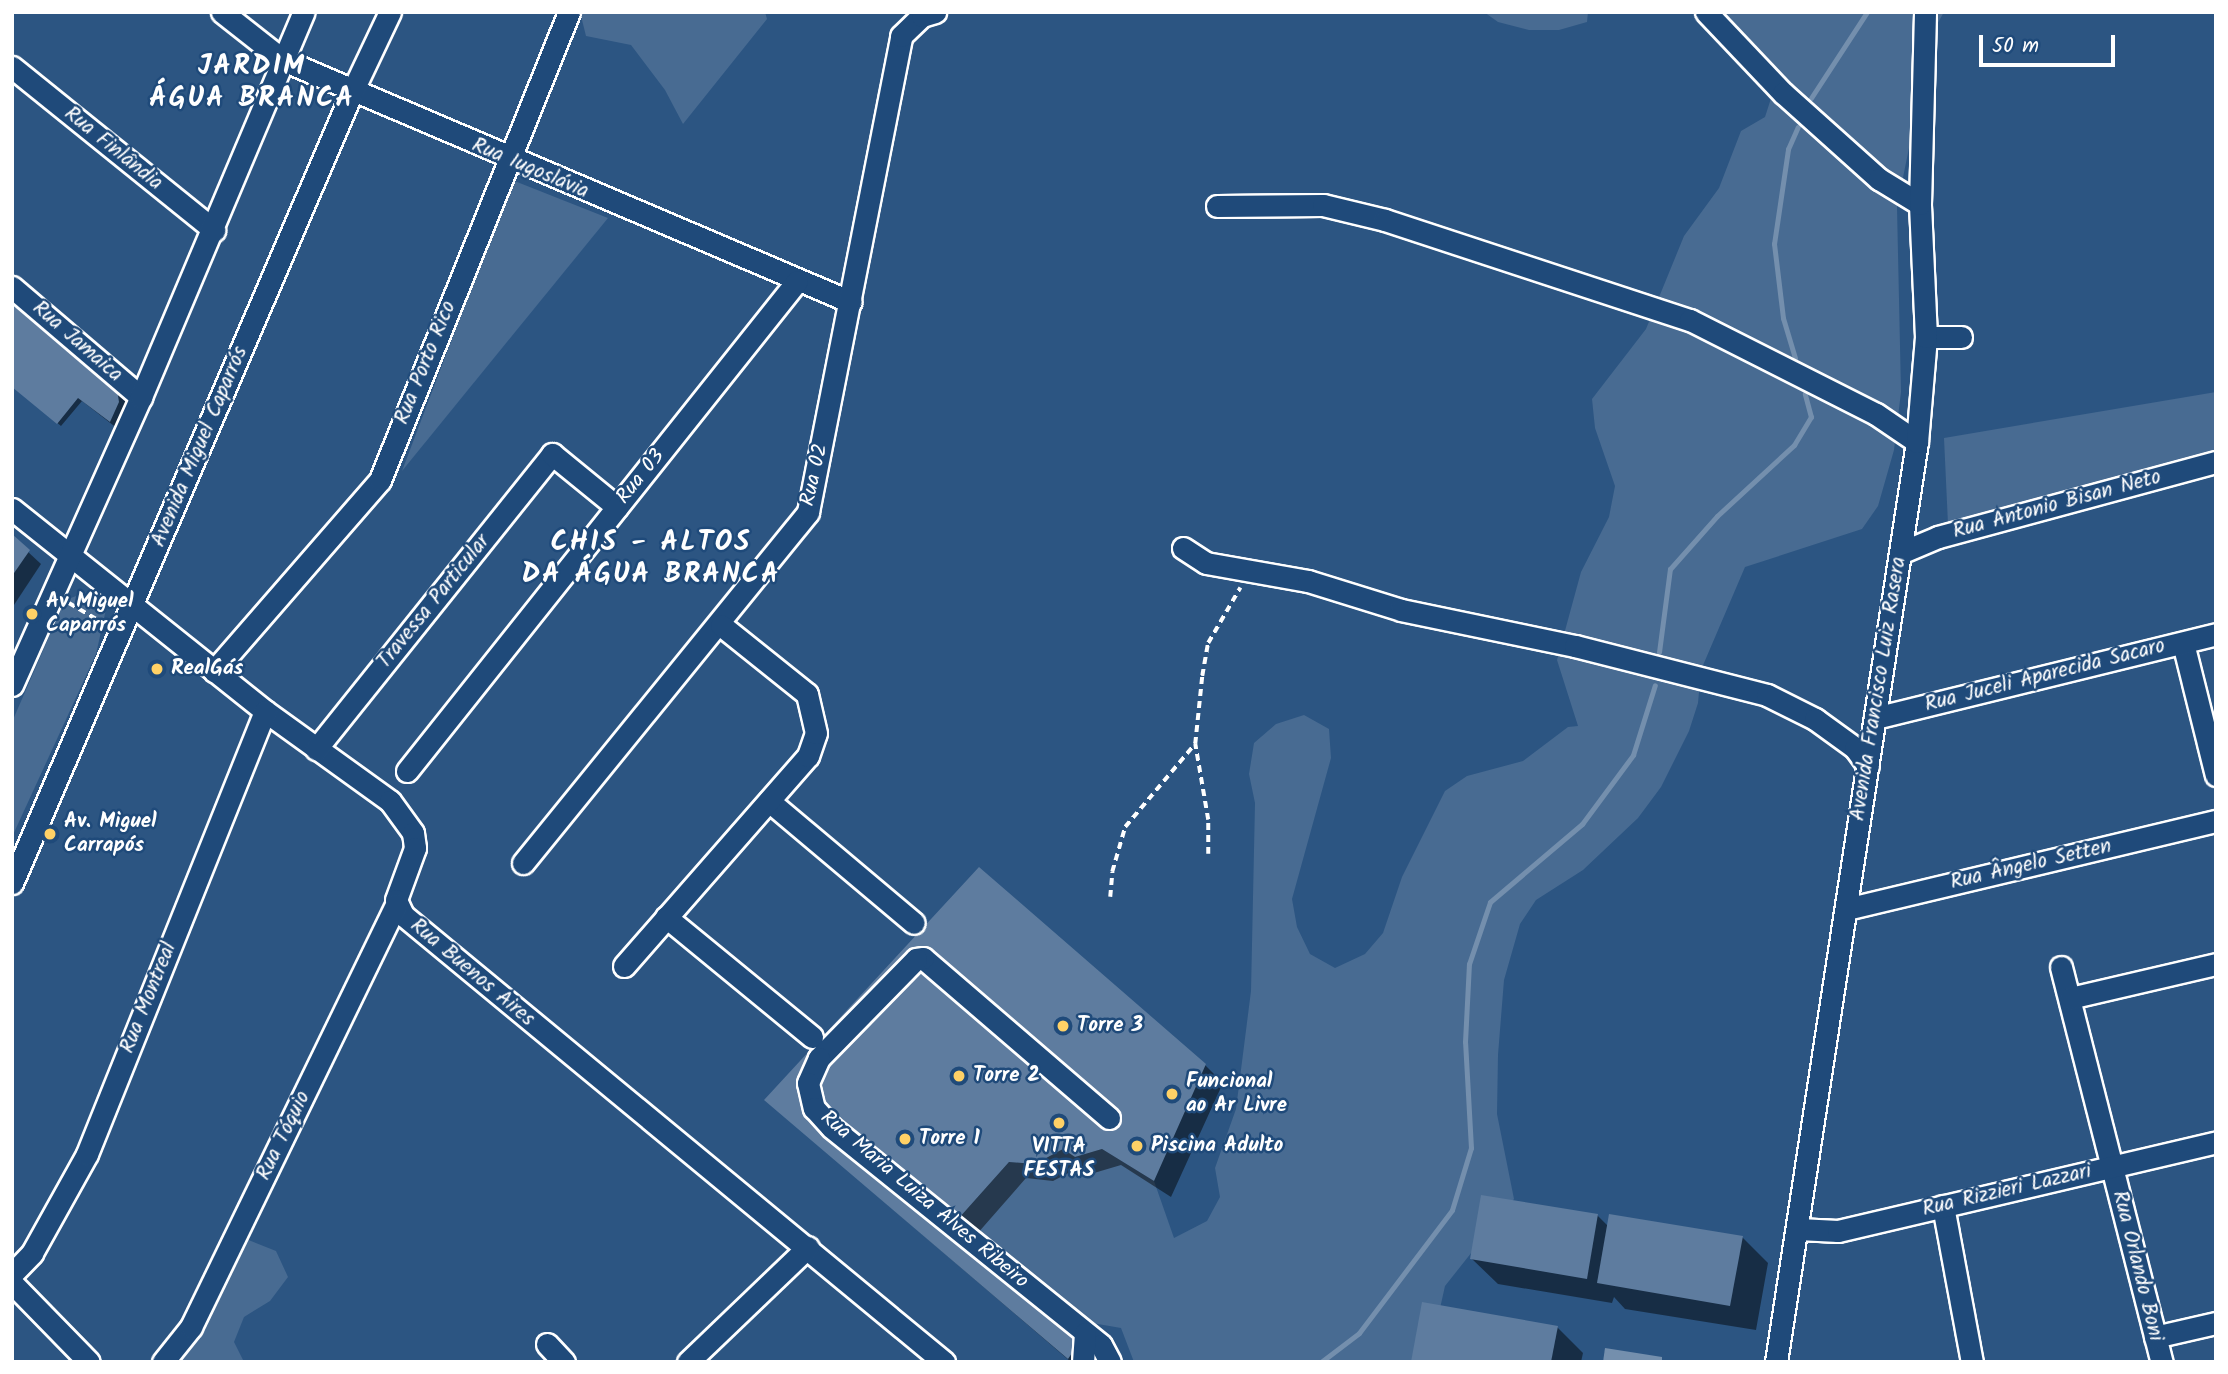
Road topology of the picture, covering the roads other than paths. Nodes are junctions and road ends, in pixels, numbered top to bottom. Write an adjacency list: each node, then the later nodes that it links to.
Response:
1 (222, 12): 8 (street, Rua Iugoslávia)
2 (304, 12): 8 (street)
3 (390, 12): 10 (street, Avenida Miguel Caparrós)
4 (569, 12): 11 (street, Rua Porto Rico)
5 (935, 12): 17 (street, Rua 02)
6 (1706, 12): 12 (street)
7 (1925, 12): 12 (street, Avenida Francisco Luiz Rasera)
8 (283, 61): 10 (street, Rua Iugoslávia); 14 (street)
9 (12, 67): 14 (street, Rua Finlândia)
10 (352, 92): 11 (street, Rua Iugoslávia); 28 (street, Avenida Miguel Caparrós)
11 (507, 159): 15 (street, Rua Iugoslávia); 32 (street, Rua Porto Rico)
12 (1920, 204): 18 (street, Avenida Francisco Luiz Rasera)
13 (1217, 206): 21 (street)
14 (214, 230): 20 (street)
15 (797, 281): 17 (street, Rua Iugoslávia); 23 (street, Rua 03)
16 (12, 287): 20 (street, Rua Jamaica)
17 (851, 302): 29 (street, Rua 02)
18 (1926, 337): 19 (street); 21 (street, Avenida Francisco Luiz Rasera)
19 (1961, 337)
20 (141, 397): 27 (street)
21 (1917, 442): 26 (street, Avenida Francisco Luiz Rasera)
22 (2216, 462): 26 (street, Rua Antonio Bisan Neto)
23 (617, 507): 36 (street, Travessa Particular); 38 (street, Rua 03)
24 (12, 509): 27 (street, Rua Buenos Aires)
25 (1183, 548): 37 (street)
26 (1900, 554): 35 (street, Avenida Francisco Luiz Rasera)
27 (69, 555): 28 (street, Rua Buenos Aires); 33 (street)
28 (132, 606): 32 (street, Rua Buenos Aires); 43 (street, Avenida Miguel Caparrós)
29 (721, 625): 40 (street); 42 (street, Rua 02)
30 (2216, 634): 31 (street, Rua Juceli Aparecida Sacaro)
31 (2183, 643): 35 (street, Rua Juceli Aparecida Sacaro); 39 (street)
32 (214, 671): 34 (street, Rua Buenos Aires)
33 (12, 685)
34 (265, 711): 36 (street, Rua Buenos Aires); 59 (street, Rua Montreal)
35 (1875, 718): 37 (street, Avenida Francisco Luiz Rasera)
36 (316, 749): 44 (street, Rua Buenos Aires)
37 (1868, 766): 45 (street, Avenida Francisco Luiz Rasera)
38 (407, 771)
39 (2216, 775)
40 (769, 801): 46 (street); 47 (street)
41 (2216, 821): 45 (street, Rua Ângelo Setten)
42 (523, 863)
43 (12, 883)
44 (396, 904): 58 (street, Rua Buenos Aires); 66 (street, Rua Tóquio)
45 (1846, 909): 57 (street, Avenida Francisco Luiz Rasera)
46 (666, 917): 49 (street); 52 (street)
47 (914, 923)
48 (2216, 964): 51 (street)
49 (624, 966)
50 (2061, 967): 51 (street, Rua Orlando Boni)
51 (2070, 998): 55 (street, Rua Orlando Boni)
52 (812, 1037)
53 (1109, 1118): 62 (street, Rua Maria Luiza Alves Ribeiro)
54 (2216, 1142): 55 (street, Rua Rizzieri Lazzari)
55 (2112, 1166): 56 (street, Rua Rizzieri Lazzari); 63 (street, Rua Orlando Boni)
56 (1943, 1206): 57 (street, Rua Rizzieri Lazzari); 73 (street)
57 (1798, 1229): 72 (street, Avenida Francisco Luiz Rasera)
58 (808, 1247): 68 (street); 69 (street, Rua Buenos Aires)
59 (12, 1274)
60 (12, 1283): 65 (street)
61 (2216, 1323): 63 (street)
62 (1085, 1334): 70 (street); 71 (street)
63 (2155, 1337): 74 (street, Rua Orlando Boni)
64 (547, 1344): 67 (street)
65 (89, 1362)
66 (163, 1362)
67 (564, 1362)
68 (688, 1362)
69 (944, 1362)
70 (1083, 1362)
71 (1110, 1362)
72 (1776, 1362)
73 (1972, 1362)
74 (2162, 1362)

